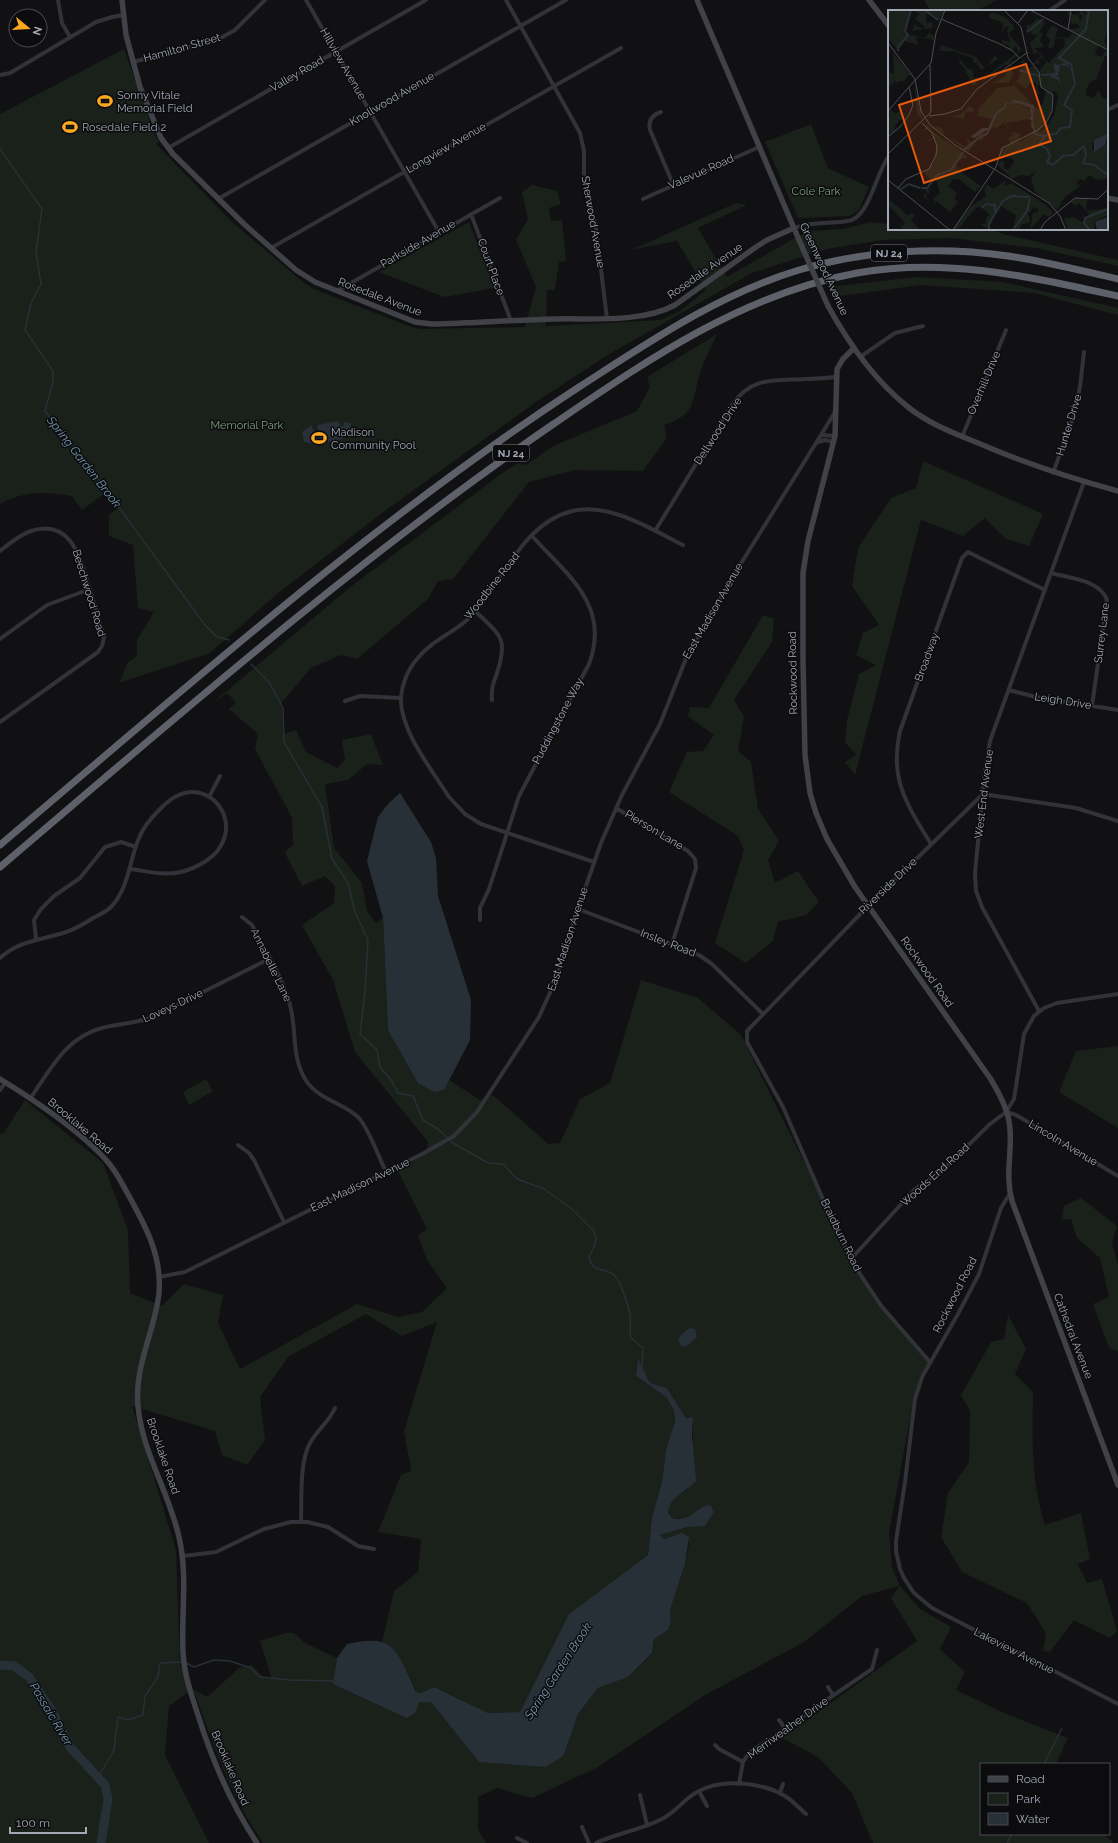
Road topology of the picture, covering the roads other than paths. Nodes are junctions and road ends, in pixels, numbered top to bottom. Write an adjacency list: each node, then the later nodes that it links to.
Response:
1 (58, 0): 15 (street)
2 (122, 0): 12 (street, Rosedale Avenue)
3 (265, 0): 18 (street, Hamilton Street)
4 (306, 0): 17 (street, Hillview Avenue)
5 (426, 0): 17 (street, Valley Road)
6 (506, 0): 14 (street, Sherwood Avenue)
7 (566, 0): 14 (street, Knollwood Avenue)
8 (697, 0): 25 (street, Greenwood Avenue)
9 (869, 0): 13 (street)
10 (1065, 0): 11 (street)
11 (1050, 10)
12 (123, 15): 15 (street); 18 (street, Rosedale Avenue)
13 (888, 25)
14 (520, 26): 20 (street, Sherwood Avenue); 23 (street, Knollwood Avenue)
15 (70, 37): 19 (street)
16 (621, 48): 20 (street, Longview Avenue)
17 (336, 52): 23 (street, Hillview Avenue); 26 (street, Valley Road)
18 (133, 62): 26 (street, Rosedale Avenue)
19 (0, 75)
20 (555, 86): 28 (street, Longview Avenue); 42 (street, Sherwood Avenue)
21 (1118, 105): 22 (street)
22 (1108, 110)
23 (370, 112): 28 (street, Hillview Avenue); 33 (street, Knollwood Avenue)
24 (661, 112): 29 (street)
25 (760, 147): 29 (street, Valevue Road); 36 (street, Greenwood Avenue)
26 (168, 148): 33 (street, Rosedale Avenue)
27 (888, 157): 36 (street)
28 (404, 172): 37 (street, Hillview Avenue); 38 (street, Longview Avenue)
29 (673, 184): 31 (street, Valevue Road)
30 (500, 198): 35 (street, Parkside Avenue)
31 (643, 198)
32 (1108, 198): 34 (street)
33 (218, 199): 38 (street, Rosedale Avenue)
34 (1118, 200)
35 (472, 214): 37 (street, Parkside Avenue); 43 (street, Court Place)
36 (794, 228): 42 (street, Rosedale Avenue); 46 (street, Greenwood Avenue, bridge)
37 (439, 232): 40 (street, Parkside Avenue)
38 (271, 248): 40 (street, Rosedale Avenue)
39 (1118, 279): 81 (highway, NJ 24)
40 (336, 291): 43 (street, Rosedale Avenue)
41 (1118, 296): 84 (highway, NJ 24)
42 (607, 319): 43 (street, Rosedale Avenue)
43 (511, 321)
44 (923, 326): 48 (street)
45 (1006, 330): 52 (street, Overhill Drive)
46 (854, 348): 48 (street, Greenwood Avenue); 49 (street, Rockwood Road)
47 (1084, 352): 55 (street, Hunter Drive)
48 (860, 357): 52 (street, Greenwood Avenue)
49 (836, 377): 50 (street, Rockwood Road); 58 (street, Dellwood Drive)
50 (836, 410): 51 (street, East Madison Avenue); 53 (street, Rockwood Road)
51 (821, 435): 53 (street); 54 (street, East Madison Avenue)
52 (962, 437): 55 (street, Greenwood Avenue)
53 (835, 439): 54 (street); 86 (street, Rockwood Road)
54 (818, 442): 77 (street, East Madison Avenue)
55 (1053, 473): 56 (street, Greenwood Avenue)
56 (1084, 482): 57 (street, Greenwood Avenue); 62 (street, West End Avenue)
57 (1118, 491)
58 (655, 531): 59 (street, Woodbine Road); 60 (street, Woodbine Road)
59 (532, 536): 65 (street, Woodbine Road); 79 (street, Puddingstone Way)
60 (683, 545)
61 (0, 551): 63 (street, Beechwood Road)
62 (1051, 573): 64 (street, West End Avenue); 71 (street, Surrey Lane)
63 (90, 589): 66 (street); 73 (street, Beechwood Road)
64 (1045, 590): 67 (street, West End Avenue); 80 (street, Broadway)
65 (475, 611): 68 (street, Woodbine Road); 69 (street)
66 (0, 639)
67 (1009, 690): 71 (street, Leigh Drive); 75 (street, West End Avenue)
68 (401, 698): 70 (street); 79 (street, Woodbine Road)
69 (492, 700)
70 (345, 701)
71 (1092, 706): 72 (street, Leigh Drive)
72 (1118, 710)
73 (0, 722)
74 (220, 776): 76 (street)
75 (983, 794): 78 (street); 80 (street, Riverside Drive); 95 (street, West End Avenue)
76 (209, 797): 82 (street); 85 (street)
77 (616, 808): 83 (street, East Madison Avenue); 91 (street, Pierson Lane)
78 (1118, 821)
79 (507, 833): 83 (street, Woodbine Road); 89 (street, Puddingstone Way)
80 (931, 844): 86 (street, Riverside Drive)
81 (0, 845)
82 (136, 847): 85 (street); 90 (street)
83 (594, 862): 87 (street, East Madison Avenue)
84 (0, 867)
85 (130, 869): 90 (street)
86 (868, 906): 96 (street, Riverside Drive); 101 (street, Rockwood Road)
87 (578, 909): 91 (street, Insley Road); 103 (street, East Madison Avenue)
88 (242, 917): 93 (street, Annabelle Lane)
89 (480, 920)
90 (36, 939): 92 (street)
91 (672, 944): 96 (street, Insley Road)
92 (0, 958)
93 (269, 959): 100 (street, Loveys Drive); 103 (street, Annabelle Lane)
94 (1118, 994): 95 (street)
95 (1039, 1011): 101 (street)
96 (763, 1014): 99 (street, Riverside Drive)
97 (3, 1081): 98 (street); 100 (street, Brooklake Road)
98 (0, 1090)
99 (776, 1092): 107 (street, Braidburn Road)
100 (30, 1098): 108 (street, Brooklake Road)
101 (1006, 1112): 104 (street, Lincoln Avenue); 105 (street, Rockwood Road); 107 (street, Woods End Road)
102 (238, 1145): 106 (street)
103 (386, 1172): 106 (street, East Madison Avenue)
104 (1118, 1176)
105 (1010, 1193): 109 (street, Rockwood Road); 111 (street, Cathedral Avenue)
106 (284, 1222): 108 (street, East Madison Avenue)
107 (851, 1259): 109 (street, Braidburn Road)
108 (159, 1276): 114 (street, Brooklake Road)
109 (930, 1362): 115 (street, Rockwood Road)
110 (335, 1408): 112 (street)
111 (1118, 1485)
112 (300, 1522): 113 (street); 114 (street)
113 (374, 1549)
114 (182, 1556): 134 (street, Brooklake Road)
115 (914, 1593): 119 (street, Lakeview Avenue)
116 (877, 1650): 118 (street, Merriweather Drive)
117 (828, 1687): 118 (street)
118 (833, 1695): 121 (street, Merriweather Drive)
119 (1118, 1704)
120 (779, 1720): 121 (street)
121 (785, 1728): 123 (street, Merriweather Drive)
122 (715, 1744): 123 (street)
123 (743, 1762): 124 (street)
124 (739, 1784): 126 (street); 127 (street)
125 (783, 1784): 127 (street)
126 (699, 1791): 129 (street); 131 (street)
127 (780, 1793): 130 (street)
128 (640, 1795): 131 (street)
129 (707, 1806)
130 (806, 1814)
131 (647, 1825): 137 (street)
132 (582, 1827): 136 (street)
133 (517, 1838): 135 (street)
134 (257, 1843)
135 (527, 1843)
136 (589, 1843)
137 (596, 1843)

